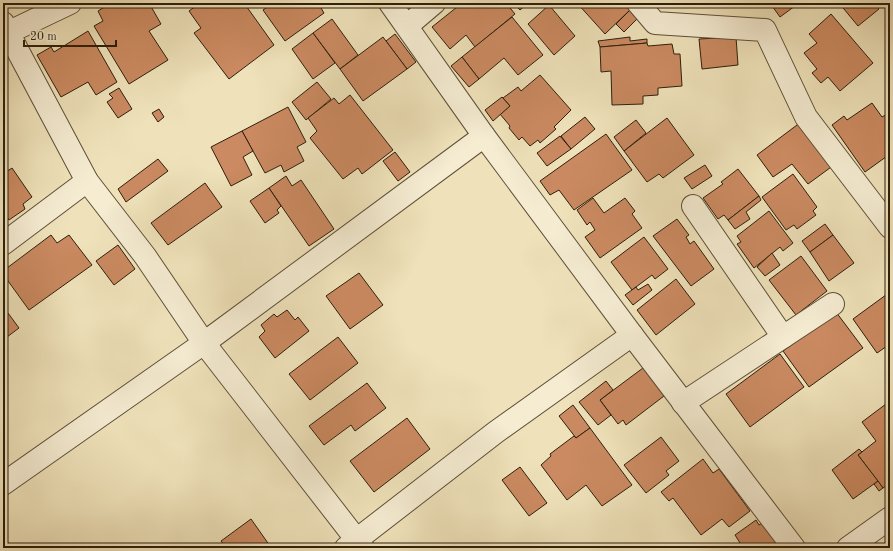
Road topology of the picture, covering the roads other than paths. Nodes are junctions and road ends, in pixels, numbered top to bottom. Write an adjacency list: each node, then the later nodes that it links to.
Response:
1 (70, 3): 6 (street)
2 (390, 3): 5 (street)
3 (434, 3): 5 (street)
4 (638, 3): 10 (street)
5 (407, 26): 7 (street)
6 (5, 30): 8 (street)
7 (484, 136): 13 (street); 15 (street)
8 (88, 181): 11 (street); 15 (street)
9 (693, 206): 14 (street)
10 (890, 228)
11 (3, 244)
12 (833, 304): 14 (street)
13 (632, 335): 16 (street); 19 (street)
14 (783, 337): 16 (street)
15 (204, 343): 17 (street); 19 (street)
16 (683, 403): 20 (street)
17 (3, 484)
18 (890, 518): 21 (street)
19 (355, 545)
20 (794, 548)
21 (848, 548)

